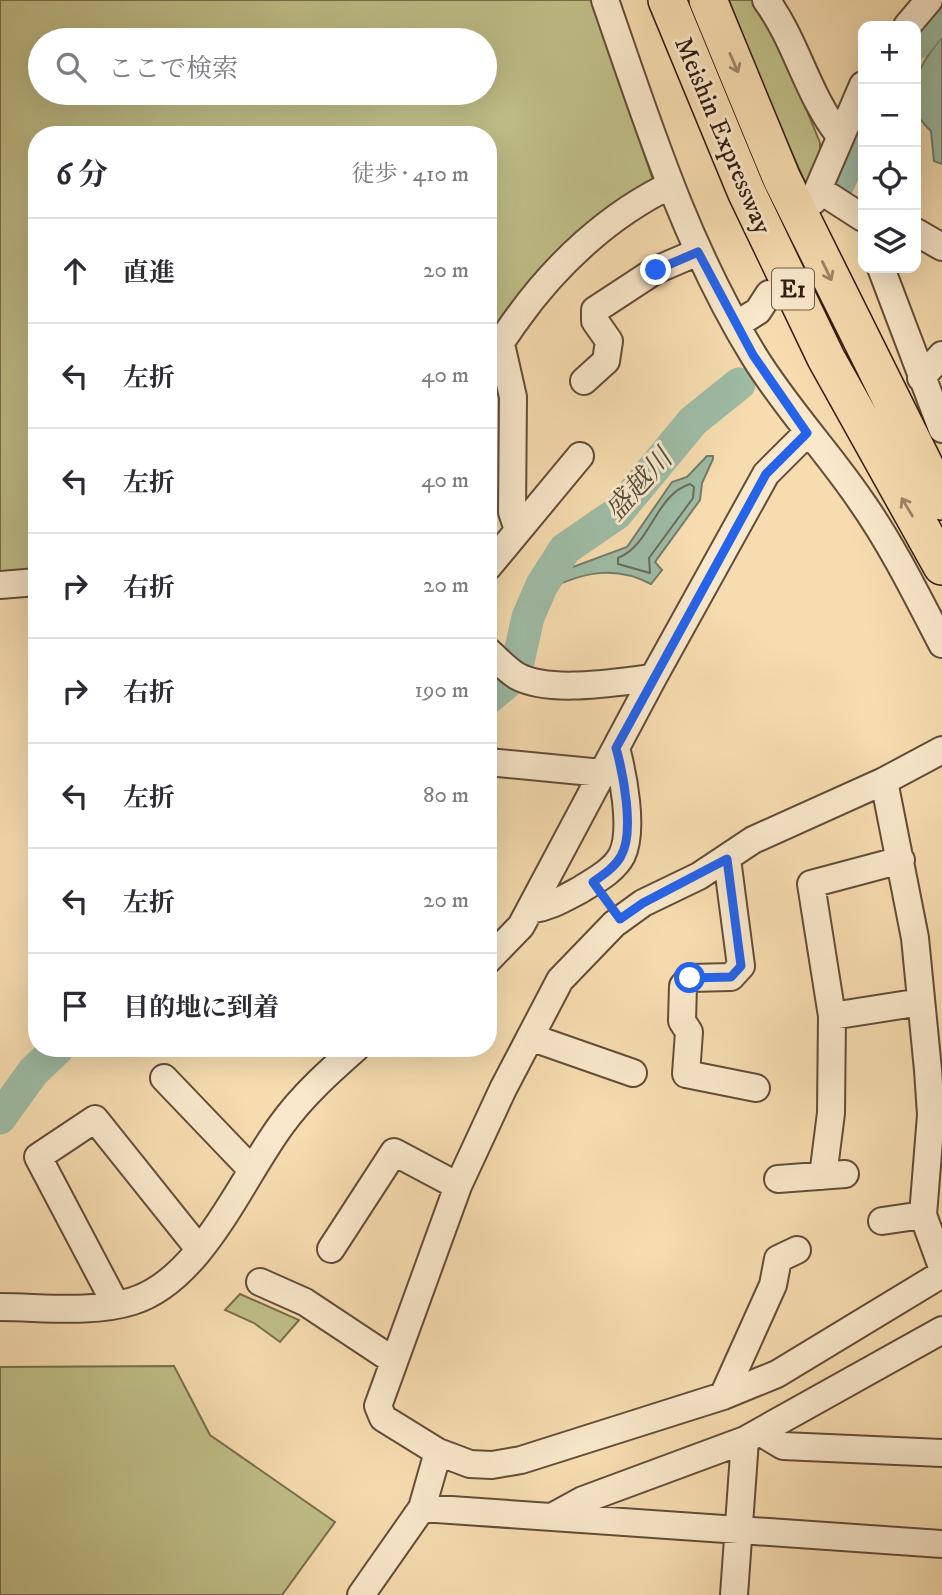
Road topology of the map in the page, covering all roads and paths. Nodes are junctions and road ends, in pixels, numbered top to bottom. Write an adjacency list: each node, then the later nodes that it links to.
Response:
1 (605, 0): 9 (street)
2 (667, 0): 28 (highway, Meishin Expressway / E1, one-way to 2)
3 (708, 0): 25 (highway, Meishin Expressway / E1, one-way to 25)
4 (929, 0): 6 (street)
5 (774, 5): 8 (street)
6 (911, 21)
7 (858, 96): 8 (street)
8 (840, 135): 10 (street)
9 (671, 185): 13 (street); 17 (street)
10 (858, 216)
11 (921, 235): 12 (street)
12 (942, 247)
13 (698, 252): 16 (street); 21 (street)
14 (883, 273): 20 (street)
15 (769, 294): 16 (street)
16 (736, 325): 23 (street)
17 (497, 348)
18 (942, 355): 20 (street)
19 (497, 356): 26 (street)
20 (921, 378): 22 (street)
21 (584, 381)
22 (942, 429)
23 (807, 433): 31 (street); 33 (street)
24 (580, 456): 26 (street)
25 (942, 501)
26 (518, 530): 27 (street)
27 (497, 556)
28 (942, 566)
29 (28, 583): 30 (street)
30 (0, 585)
31 (942, 644)
32 (504, 665): 33 (street)
33 (653, 678): 34 (street)
34 (616, 748): 37 (street); 41 (street)
35 (942, 750): 38 (street)
36 (497, 763): 37 (street)
37 (603, 773): 42 (street)
38 (884, 781): 39 (street); 40 (street)
39 (727, 859): 43 (street); 51 (street)
40 (901, 860): 45 (street); 46 (street)
41 (593, 882): 42 (street); 43 (street)
42 (530, 910): 44 (street)
43 (620, 919): 47 (street)
44 (497, 951)
45 (922, 1002): 46 (street); 55 (street)
46 (832, 1016): 53 (street)
47 (530, 1037): 49 (street); 54 (street)
48 (346, 1057): 52 (street)
49 (633, 1073)
50 (164, 1079): 52 (street)
51 (756, 1088)
52 (252, 1171): 57 (street)
53 (778, 1180)
54 (458, 1186): 58 (street); 66 (street)
55 (923, 1215): 56 (street); 60 (street)
56 (882, 1221)
57 (199, 1249): 63 (street); 63 (street)
58 (331, 1249)
59 (797, 1250): 67 (street)
60 (942, 1267)
61 (942, 1275): 67 (street)
62 (260, 1282): 66 (street)
63 (116, 1305): 64 (street)
64 (0, 1307)
65 (942, 1330): 68 (street)
66 (394, 1361): 69 (street)
67 (723, 1396): 69 (street)
68 (753, 1436): 70 (street); 72 (street); 73 (street)
69 (438, 1452): 71 (street)
70 (942, 1453)
71 (422, 1508): 72 (street); 75 (street)
72 (552, 1517): 73 (street)
73 (739, 1530): 74 (street); 76 (street)
74 (942, 1544)
75 (361, 1595)
76 (734, 1595)

